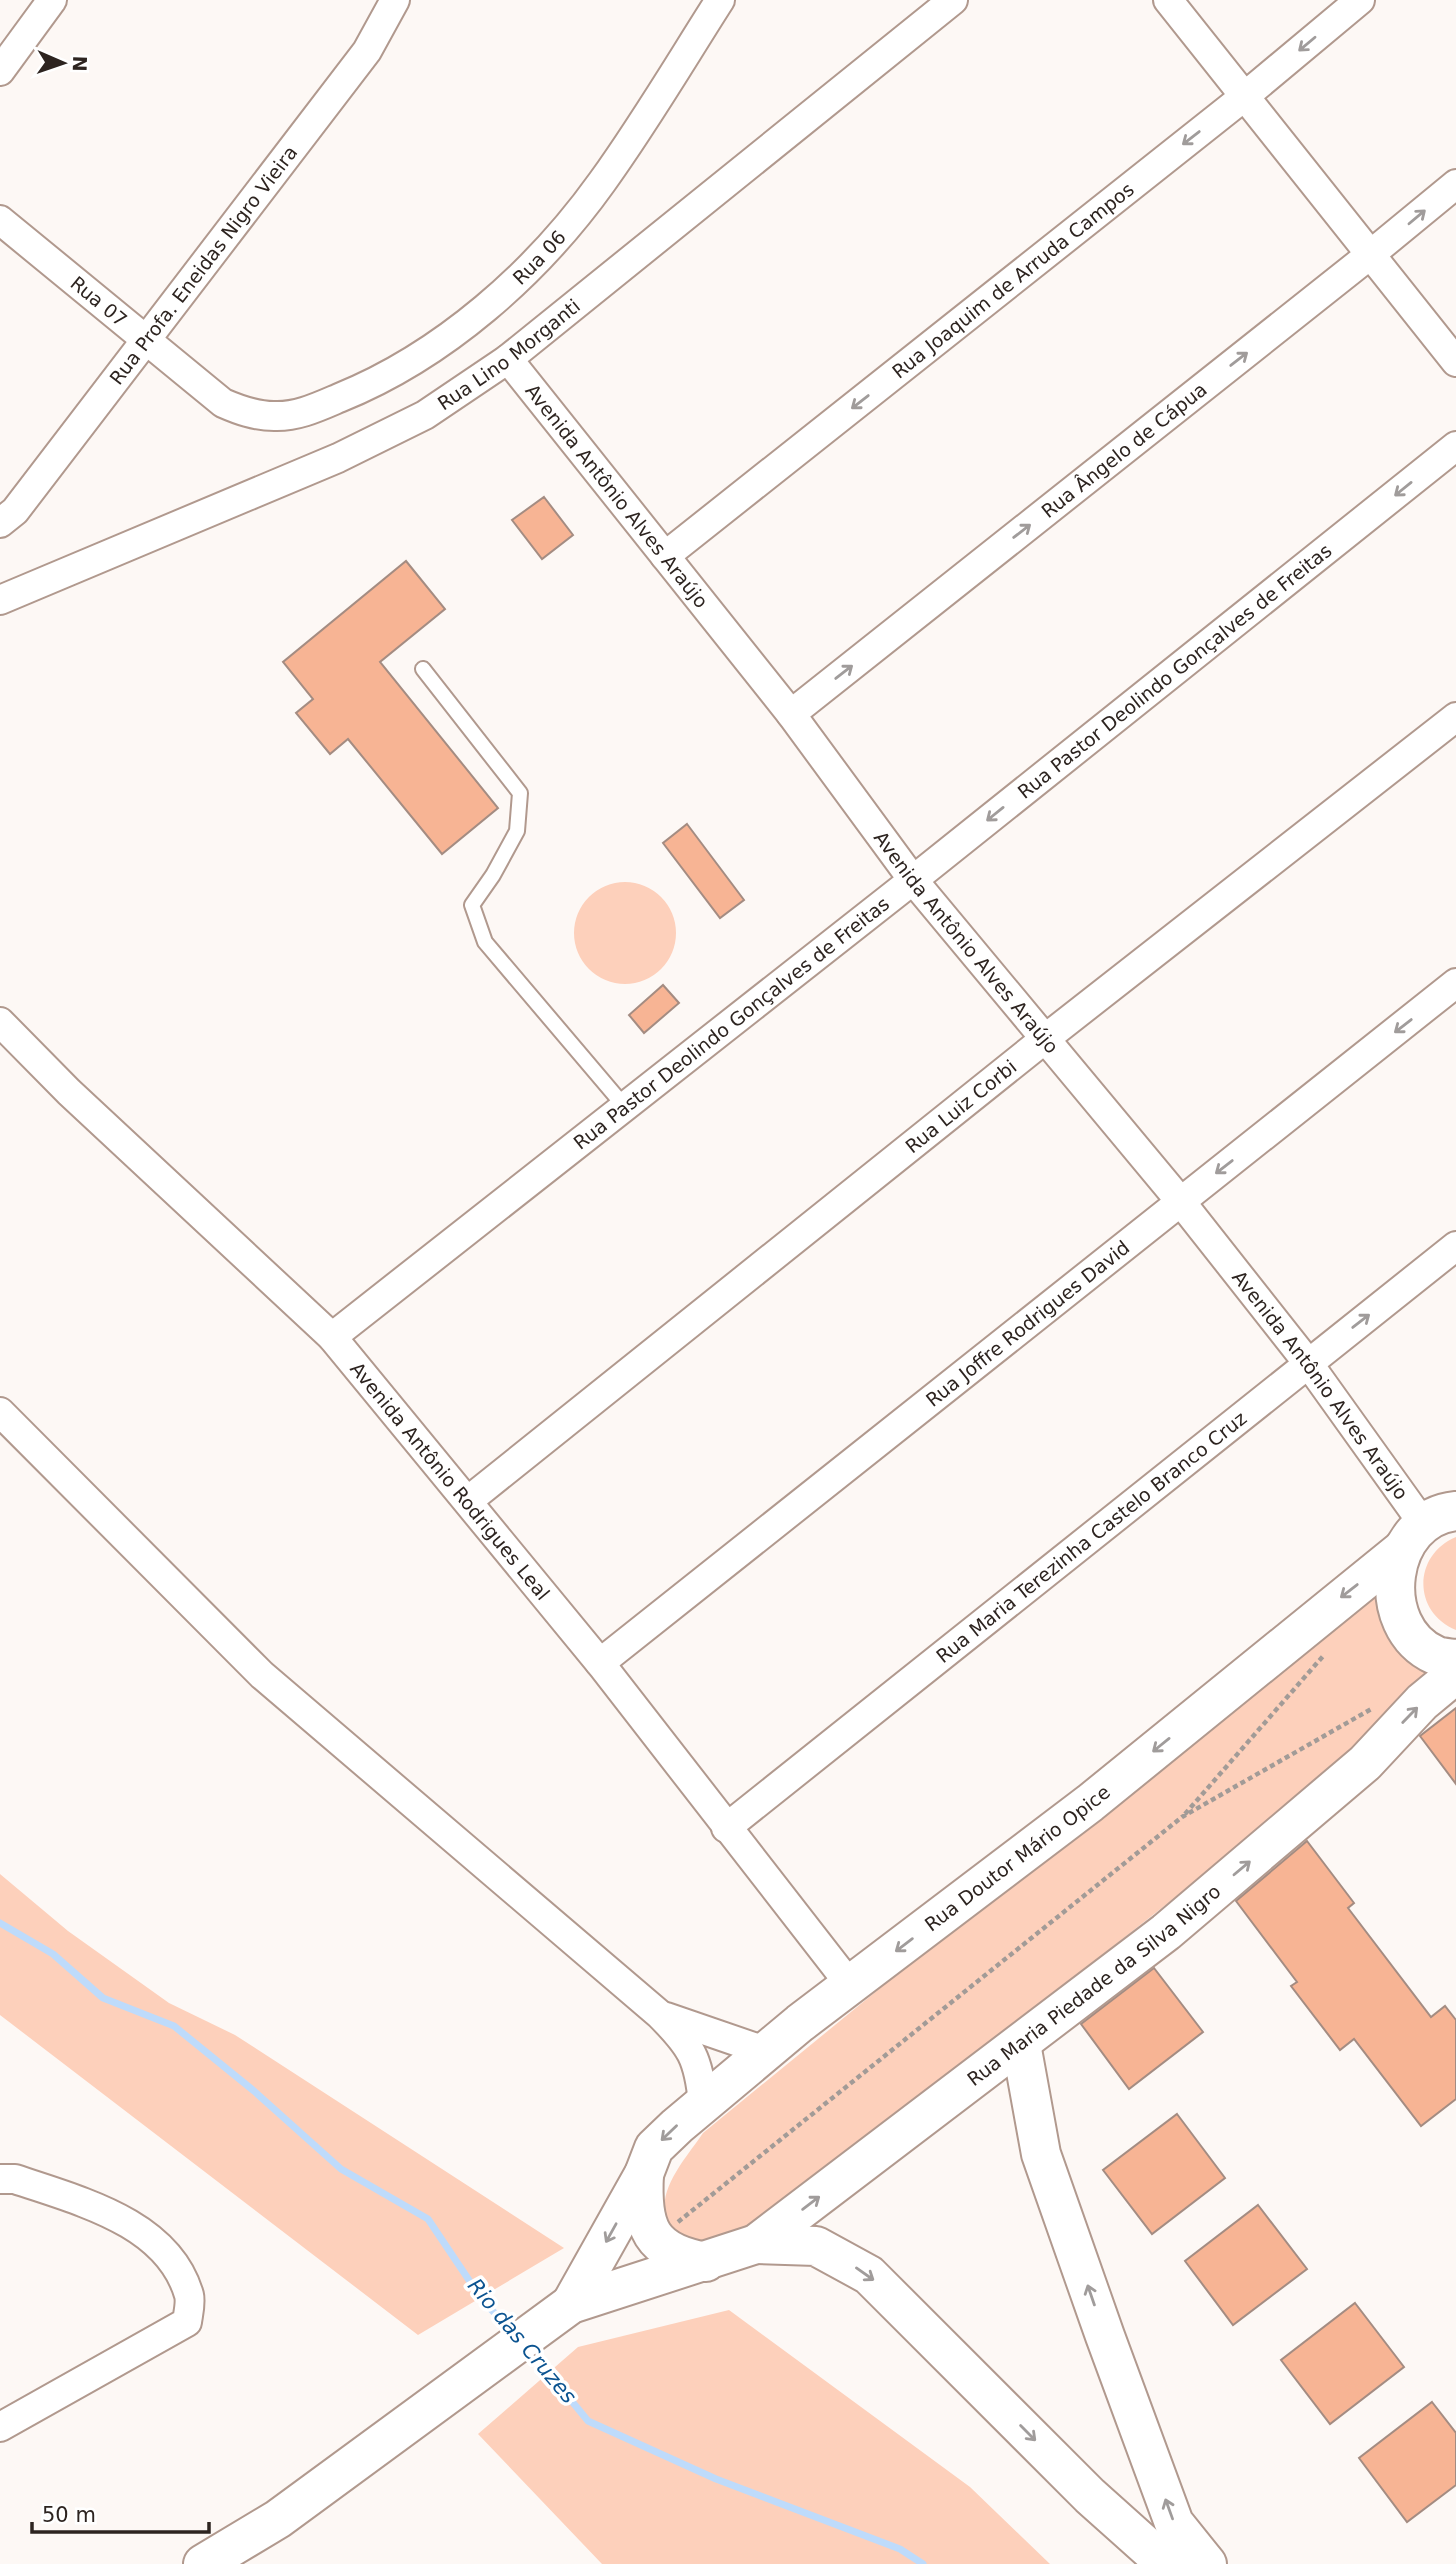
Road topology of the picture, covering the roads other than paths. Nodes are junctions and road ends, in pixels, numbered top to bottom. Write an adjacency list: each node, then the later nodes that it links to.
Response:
1 (52, 0): 7 (street)
2 (395, 0): 12 (street, Rua Profa. Eneidas Nigro Vieira)
3 (720, 0): 15 (street, Rua 06)
4 (953, 0): 13 (street, Rua Lino Morganti)
5 (1168, 0): 8 (street)
6 (1360, 0): 8 (street, Rua Joaquim de Arruda Campos, one-way to 8)
7 (0, 71)
8 (1245, 96): 11 (street); 18 (street, Rua Joaquim de Arruda Campos, one-way to 18)
9 (1456, 184): 11 (street, Rua Ângelo de Cápua, one-way to 9)
10 (0, 220): 12 (street, Rua 07)
11 (1371, 254): 14 (street); 21 (street, Rua Ângelo de Cápua, one-way to 11)
12 (145, 340): 15 (street, Rua 07); 17 (street, Rua Profa. Eneidas Nigro Vieira)
13 (508, 359): 18 (street, Avenida Antônio Alves Araújo); 19 (street, Rua Lino Morganti)
14 (1456, 362)
15 (273, 416)
16 (1456, 446): 23 (street, Rua Pastor Deolindo Gonçalves de Freitas, one-way to 23)
17 (0, 523)
18 (665, 556): 21 (street, Avenida Antônio Alves Araújo)
19 (0, 600)
20 (423, 669): 27 (lane)
21 (791, 715): 23 (street, Avenida Antônio Alves Araújo)
22 (1456, 717): 26 (street, Rua Luiz Corbi)
23 (913, 880): 26 (street, Avenida Antônio Alves Araújo); 27 (street, Rua Pastor Deolindo Gonçalves de Freitas)
24 (1456, 983): 28 (street, Rua Joffre Rodrigues David, one-way to 28)
25 (0, 1022): 30 (street, Avenida Antônio Rodrigues Leal)
26 (1046, 1038): 28 (street, Avenida Antônio Alves Araújo); 33 (street, Rua Luiz Corbi)
27 (625, 1107): 30 (street, Rua Pastor Deolindo Gonçalves de Freitas)
28 (1181, 1202): 31 (street, Avenida Antônio Alves Araújo); 36 (street, Rua Joffre Rodrigues David)
29 (1456, 1246): 31 (street, Rua Maria Terezinha Castelo Branco Cruz, one-way to 29)
30 (332, 1337): 33 (street, Avenida Antônio Rodrigues Leal)
31 (1308, 1363): 34 (street, Avenida Antônio Alves Araújo); 38 (street, Rua Maria Terezinha Castelo Branco Cruz)
32 (0, 1412): 40 (street)
33 (469, 1500): 36 (street, Avenida Antônio Rodrigues Leal)
34 (1438, 1521): 35 (street); 39 (street, Rua Doutor Mário Opice, one-way to 39)
35 (1456, 1659)
36 (600, 1663): 38 (street, Avenida Antônio Rodrigues Leal)
37 (1456, 1674): 41 (street, Rua Maria Piedade da Silva Nigro, one-way to 37)
38 (726, 1828): 39 (street, Avenida Antônio Rodrigues Leal)
39 (851, 1986): 42 (street, Rua Doutor Mário Opice)
40 (659, 2014): 42 (street); 43 (street)
41 (1021, 2044): 46 (street, Rua Maria Piedade da Silva Nigro, one-way to 41); 52 (street, one-way to 41)
42 (765, 2051): 43 (street, Rua Doutor Mário Opice)
43 (703, 2104): 44 (street, Rua Doutor Mário Opice, one-way to 44)
44 (644, 2174): 47 (street); 48 (street, Rua Doutor Mário Opice, one-way to 48)
45 (0, 2179): 49 (street)
46 (756, 2244): 47 (street, Rua Maria Piedade da Silva Nigro); 51 (street, one-way to 51)
47 (706, 2262): 48 (street, Rua Maria Piedade da Silva Nigro)
48 (559, 2312): 50 (street)
49 (0, 2427)
50 (203, 2564)
51 (1166, 2564)
52 (1207, 2564)

